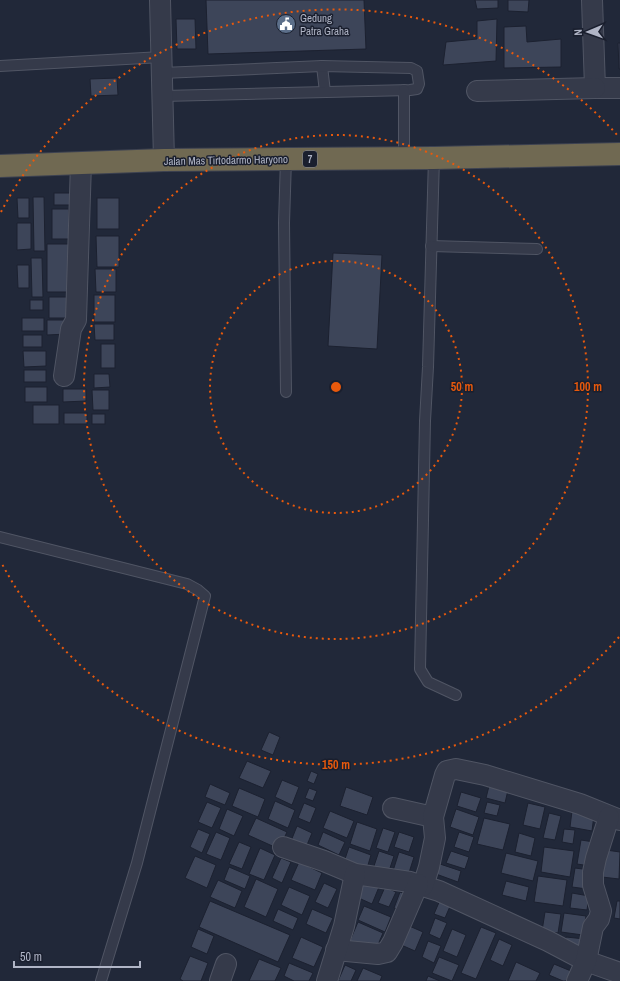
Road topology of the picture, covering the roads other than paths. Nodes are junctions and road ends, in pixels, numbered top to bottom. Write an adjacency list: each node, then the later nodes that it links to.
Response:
1 (160, 0): 3 (street)
2 (592, 0): 6 (street)
3 (162, 65): 4 (lane); 5 (lane); 11 (street)
4 (0, 66)
5 (322, 66): 8 (lane); 10 (lane)
6 (595, 88): 7 (street); 9 (street)
7 (620, 88)
8 (404, 90): 10 (lane); 13 (lane)
9 (476, 91)
10 (325, 92): 11 (lane)
11 (163, 96): 16 (street)
12 (620, 154): 14 (highway, Jalan Mas Tirtodarmo Haryono / 7)
13 (404, 157): 14 (highway, Jalan Mas Tirtodarmo Haryono / 7); 15 (highway, Jalan Mas Tirtodarmo Haryono / 7)
14 (434, 158): 19 (lane)
15 (286, 159): 16 (highway, Jalan Mas Tirtodarmo Haryono / 7); 22 (lane)
16 (164, 160): 17 (highway, Jalan Mas Tirtodarmo Haryono / 7)
17 (82, 163): 18 (highway, Jalan Mas Tirtodarmo Haryono / 7); 21 (street)
18 (0, 166)
19 (432, 246): 20 (lane); 24 (lane)
20 (537, 249)
21 (64, 376)
22 (286, 392)
23 (0, 537): 34 (lane)
24 (456, 695)
25 (393, 808): 26 (street)
26 (432, 817): 27 (street); 30 (street)
27 (615, 818): 32 (street)
28 (283, 847): 29 (street)
29 (355, 874): 30 (street); 31 (street)
30 (421, 885): 31 (street); 32 (street)
31 (336, 950): 35 (street)
32 (586, 961): 33 (street); 36 (street)
33 (620, 973)
34 (101, 981)
35 (327, 981)
36 (577, 981)

